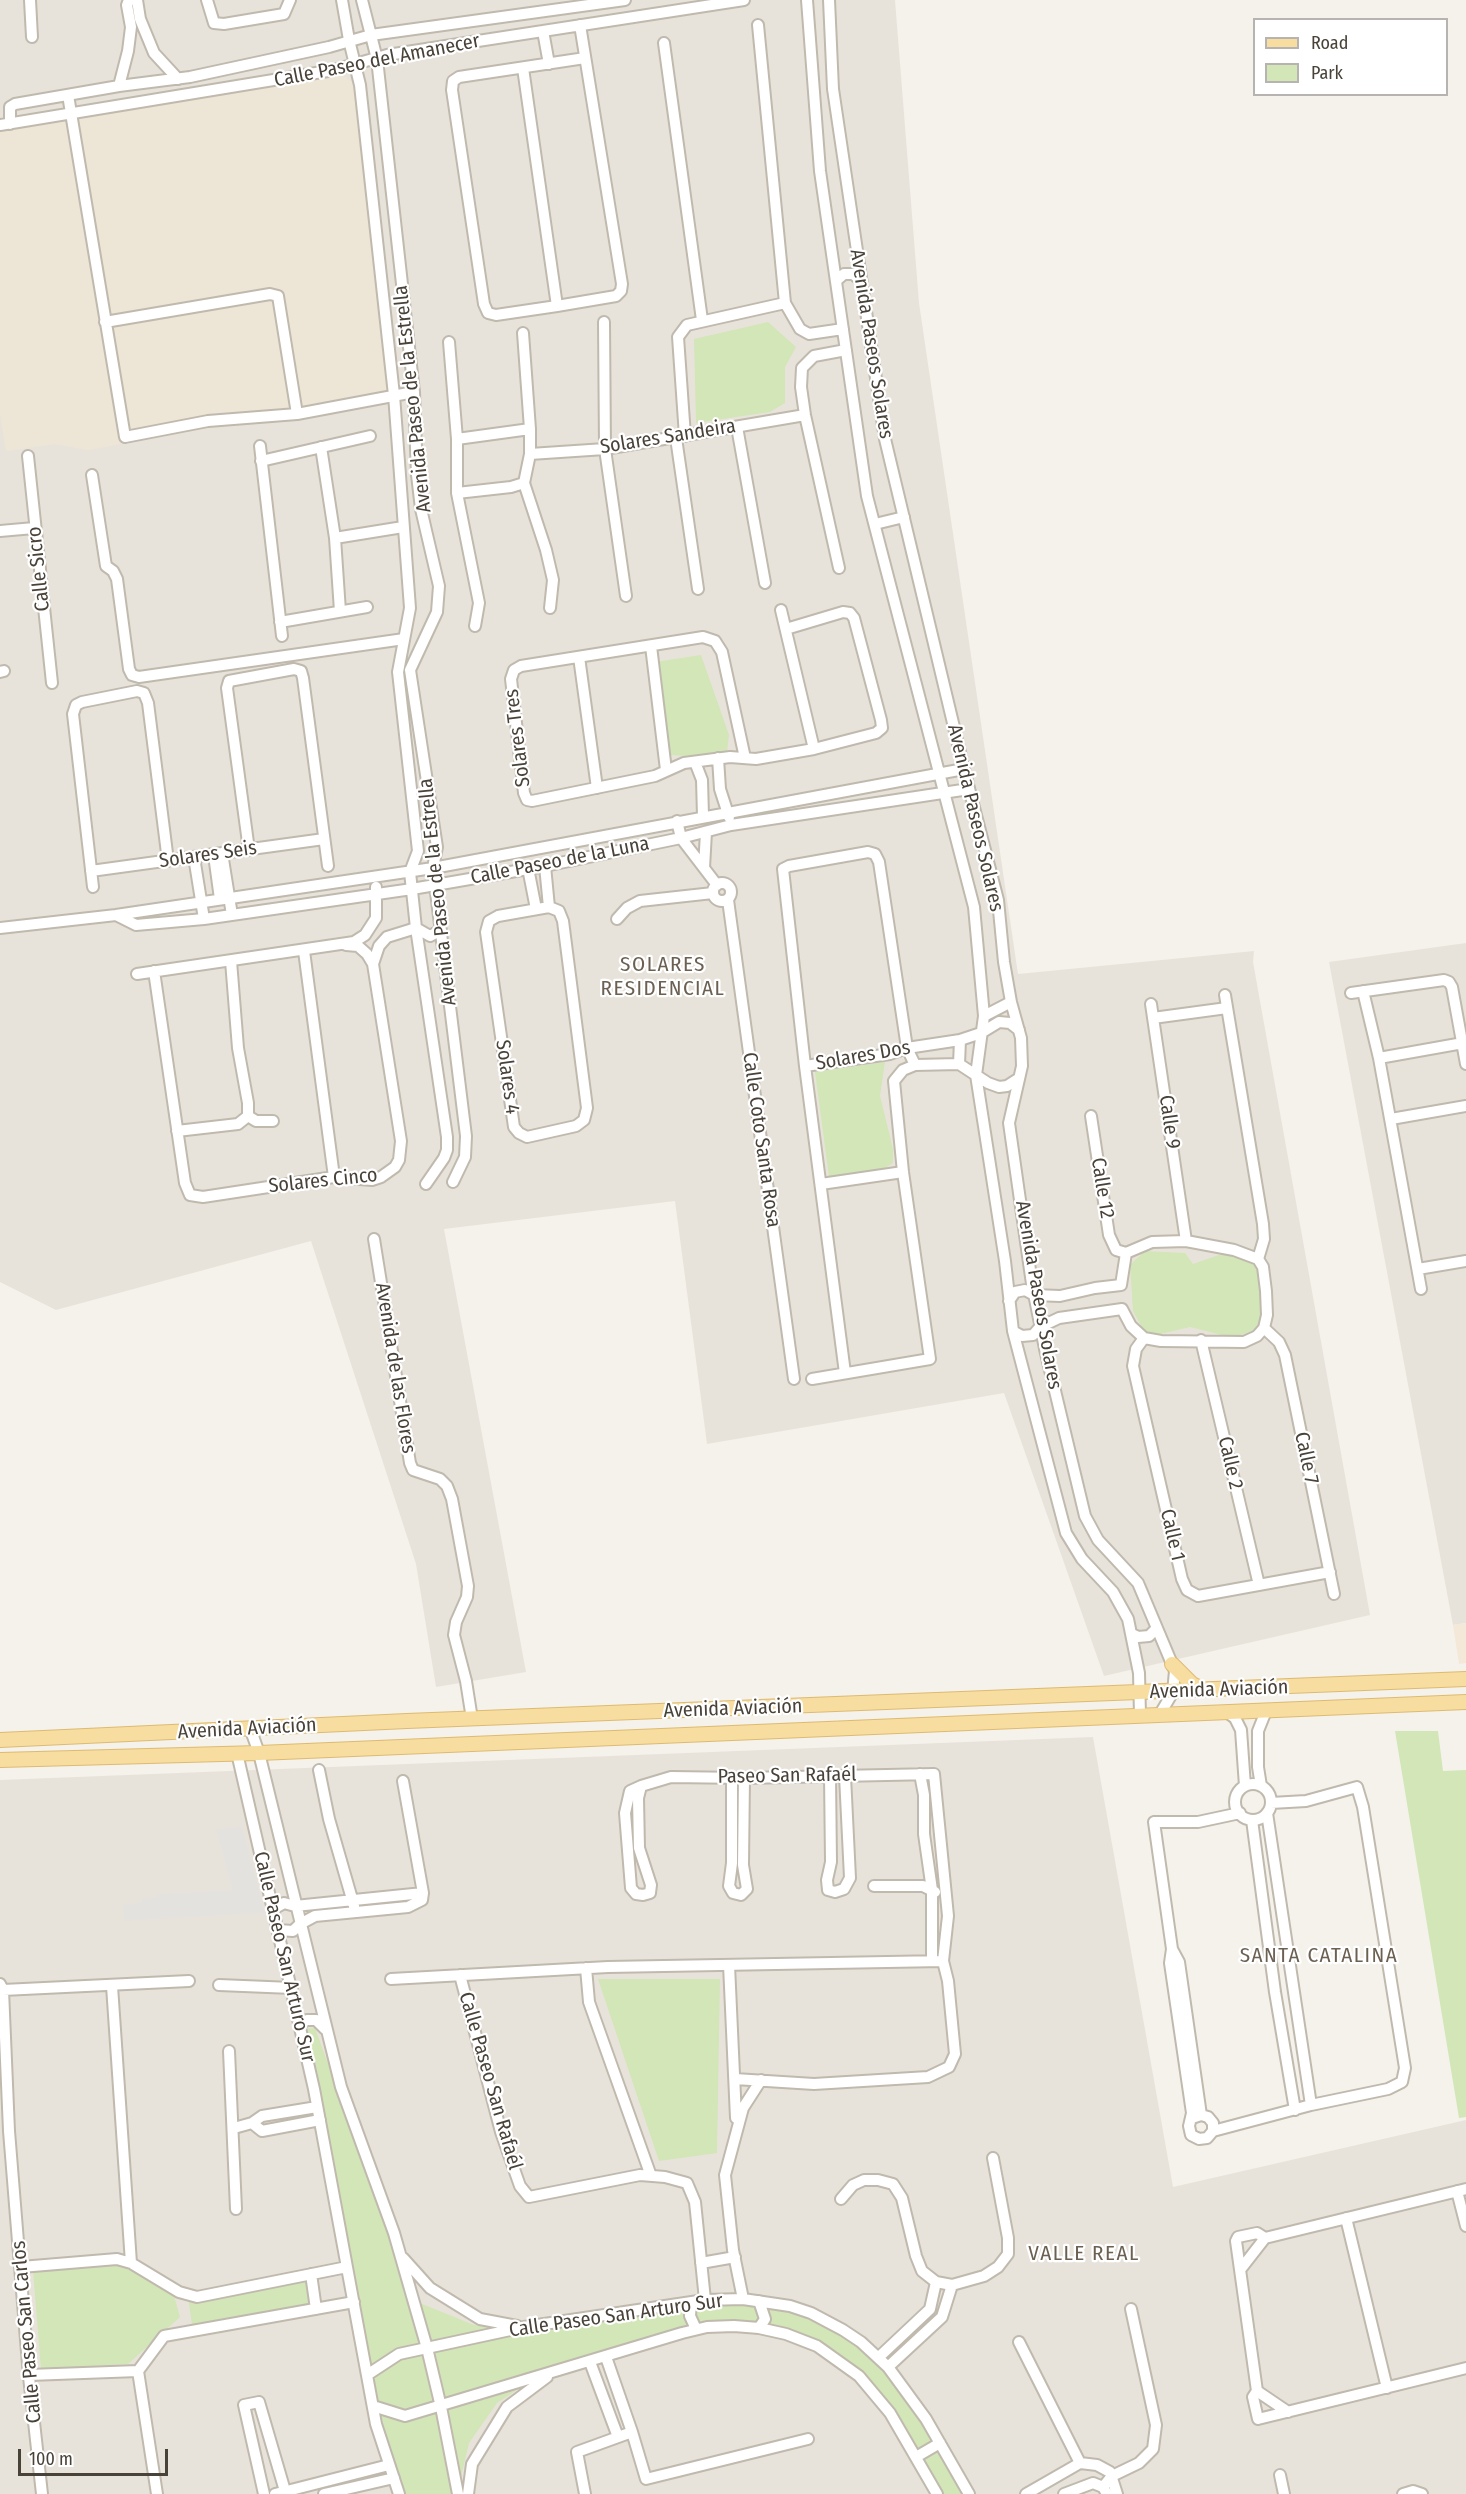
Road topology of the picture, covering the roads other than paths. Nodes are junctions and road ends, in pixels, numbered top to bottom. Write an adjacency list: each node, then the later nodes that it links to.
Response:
1 (30, 0): 16 (street)
2 (129, 0): 25 (street)
3 (137, 0): 24 (street)
4 (207, 0): 5 (street)
5 (290, 0)
6 (342, 0): 17 (street, Avenida Paseo de la Estrella)
7 (362, 0): 15 (street, Avenida Paseo de la Estrella)
8 (626, 0): 15 (street, Calle Paseo del Amanecer)
9 (744, 0): 12 (street, Calle Paseo del Amanecer)
10 (807, 0): 27 (street, Avenida Paseos Solares)
11 (829, 0): 26 (street, Avenida Paseos Solares)
12 (580, 25): 14 (street, Calle Paseo del Amanecer); 19 (street)
13 (758, 25): 33 (street)
14 (543, 31): 20 (street, Calle Paseo del Amanecer); 21 (street)
15 (371, 35): 17 (street, Calle Paseo del Amanecer); 20 (street, Avenida Paseo de la Estrella)
16 (32, 37)
17 (349, 40): 22 (street, Avenida Paseo de la Estrella); 24 (street, Calle Paseo del Amanecer)
18 (664, 43): 35 (street)
19 (585, 58): 21 (street); 34 (street)
20 (377, 59): 22 (street, Calle Paseo del Amanecer); 42 (street, Avenida Paseo de la Estrella)
21 (549, 64): 23 (street)
22 (356, 66): 29 (street, Calle Paseo del Amanecer); 43 (street, Avenida Paseo de la Estrella)
23 (523, 68): 34 (street); 34 (street)
24 (178, 79): 25 (street, Calle Paseo del Amanecer)
25 (119, 86): 28 (street, Calle Paseo del Amanecer)
26 (833, 90): 27 (street); 32 (street, Avenida Paseos Solares)
27 (814, 91): 31 (street, Avenida Paseos Solares)
28 (68, 95): 29 (street); 30 (street, Calle Paseo del Amanecer)
29 (71, 115): 30 (street, Calle Paseo del Amanecer); 36 (street)
30 (5, 124)
31 (837, 280): 32 (street); 38 (street, Avenida Paseos Solares)
32 (860, 280): 60 (street, Avenida Paseos Solares)
33 (785, 303): 35 (street); 38 (street)
34 (556, 306)
35 (702, 320): 49 (street)
36 (105, 322): 44 (street); 44 (street)
37 (604, 322): 53 (street)
38 (843, 329): 41 (street, Avenida Paseos Solares)
39 (523, 333): 47 (street)
40 (449, 342): 50 (street)
41 (846, 350): 45 (street); 61 (street, Avenida Paseos Solares)
42 (414, 392): 43 (street); 81 (street, Avenida Paseo de la Estrella)
43 (394, 395): 44 (street); 62 (street, Avenida Paseo de la Estrella)
44 (297, 414)
45 (805, 415): 46 (street, Solares Sandeira); 66 (street)
46 (737, 426): 49 (street, Solares Sandeira); 67 (street)
47 (530, 429): 50 (street); 54 (street)
48 (370, 436): 52 (street)
49 (680, 437): 53 (street, Solares Sandeira); 68 (street)
50 (457, 439): 59 (street)
51 (260, 446): 56 (street)
52 (321, 447): 56 (street); 65 (street)
53 (605, 449): 54 (street, Solares Sandeira); 69 (street)
54 (530, 454): 58 (street)
55 (28, 456): 63 (street, Calle Sicro)
56 (261, 461): 74 (street)
57 (92, 475): 78 (street)
58 (524, 483): 59 (street); 71 (street)
59 (457, 494): 75 (street)
60 (904, 517): 61 (street); 88 (street, Avenida Paseos Solares)
61 (875, 524): 90 (street, Avenida Paseos Solares)
62 (403, 527): 65 (street); 78 (street, Avenida Paseo de la Estrella)
63 (34, 528): 64 (street); 83 (street, Calle Sicro)
64 (0, 531)
65 (335, 538): 73 (street)
66 (839, 568)
67 (765, 583)
68 (698, 589)
69 (626, 596)
70 (367, 607): 73 (street)
71 (550, 608)
72 (781, 610): 76 (street)
73 (340, 611): 74 (street)
74 (280, 622): 77 (street)
75 (475, 626)
76 (786, 629): 84 (street); 84 (street, Solares Tres)
77 (282, 636)
78 (404, 639): 82 (street, Avenida Paseo de la Estrella)
79 (651, 646): 80 (street, Solares Tres); 86 (street, Solares Tres); 89 (street)
80 (579, 657): 91 (street); 91 (street, Solares Tres)
81 (410, 670): 82 (street); 107 (street, Avenida Paseo de la Estrella)
82 (398, 672): 111 (street, Avenida Paseo de la Estrella)
83 (52, 682)
84 (814, 749): 86 (street, Solares Tres)
85 (718, 758): 86 (street, Solares Tres); 87 (street, Solares Tres); 94 (street)
86 (745, 758)
87 (695, 762): 89 (street, Solares Tres); 95 (street)
88 (964, 769): 90 (street, Calle Paseo de la Luna); 92 (street, Avenida Paseos Solares)
89 (666, 770): 91 (street, Solares Tres)
90 (939, 773): 93 (street, Avenida Paseos Solares); 94 (street, Calle Paseo de la Luna)
91 (597, 789)
92 (969, 789): 93 (street, Calle Paseo de la Luna); 139 (street, Avenida Paseos Solares)
93 (945, 793): 97 (street, Calle Paseo de la Luna); 142 (street, Avenida Paseos Solares)
94 (727, 812): 95 (street, Calle Paseo de la Luna); 97 (street)
95 (703, 816): 96 (street, Calle Paseo de la Luna)
96 (677, 821): 99 (street, Calle Coto Santa Rosa); 107 (street, Calle Paseo de la Luna)
97 (731, 825): 98 (street, Calle Paseo de la Luna)
98 (706, 832): 99 (street, Calle Paseo de la Luna); 109 (street)
99 (681, 838): 106 (street, Calle Paseo de la Luna); 109 (street, Calle Coto Santa Rosa)
100 (324, 839): 101 (street, Solares Seis); 101 (street); 105 (street)
101 (249, 850): 102 (street, Solares Seis)
102 (218, 854): 103 (street, Solares Seis); 118 (street)
103 (198, 857): 104 (street, Solares Seis); 120 (street)
104 (168, 861): 110 (street, Solares Seis); 110 (street)
105 (328, 866)
106 (545, 866): 108 (street, Calle Paseo de la Luna); 121 (street, Solares 4)
107 (433, 868): 111 (street, Calle Paseo de la Luna); 113 (street, Avenida Paseo de la Estrella)
108 (528, 868): 113 (street, Calle Paseo de la Luna); 122 (street)
109 (704, 868): 116 (street, Calle Coto Santa Rosa)
110 (91, 871): 114 (street)
111 (410, 872): 112 (street, Calle Paseo de la Luna); 115 (street, Avenida Paseo de la Estrella)
112 (376, 877): 117 (street); 118 (street, Calle Paseo de la Luna)
113 (435, 885): 115 (street, Calle Paseo de la Luna); 129 (street, Avenida Paseo de la Estrella)
114 (93, 887)
115 (412, 889): 117 (street, Calle Paseo de la Luna); 128 (street, Avenida Paseo de la Estrella)
116 (715, 889): 119 (street, Calle Coto Santa Rosa); 119 (street, Calle Coto Santa Rosa); 126 (street)
117 (377, 893): 124 (street, Calle Paseo de la Luna); 130 (street)
118 (225, 898): 120 (street, Calle Paseo de la Luna); 124 (street)
119 (728, 900): 184 (street, Calle Coto Santa Rosa)
120 (205, 901): 123 (street, Calle Paseo de la Luna); 125 (street)
121 (549, 907): 122 (street, Solares 4); 122 (street, Solares 4)
122 (536, 909)
123 (116, 915): 125 (street, Calle Paseo de la Luna); 127 (street, Calle Paseo de la Luna)
124 (232, 915): 125 (street, Calle Paseo de la Luna)
125 (204, 919)
126 (616, 919)
127 (0, 928)
128 (416, 928): 129 (street); 133 (street); 157 (street, Avenida Paseo de la Estrella)
129 (441, 930): 156 (street, Avenida Paseo de la Estrella)
130 (346, 945): 131 (street); 133 (street)
131 (304, 951): 132 (street); 165 (street)
132 (231, 961): 134 (street); 159 (street)
133 (373, 964): 165 (street, Solares Cinco)
134 (154, 971): 135 (street); 163 (street, Solares Cinco)
135 (136, 974)
136 (1363, 991): 137 (street); 147 (street); 149 (street)
137 (1351, 993)
138 (1225, 995): 141 (street)
139 (1011, 1002): 142 (street); 144 (street, Avenida Paseos Solares)
140 (1151, 1004): 143 (street, Calle 9)
141 (1227, 1008): 143 (street); 172 (street)
142 (984, 1016): 145 (street, Avenida Paseos Solares)
143 (1154, 1018): 170 (street, Calle 9)
144 (1019, 1030): 145 (street); 155 (street, Avenida Paseos Solares)
145 (981, 1032): 146 (street, Solares Dos); 154 (street, Avenida Paseos Solares)
146 (960, 1040): 148 (street, Solares Dos); 150 (street)
147 (1463, 1043): 149 (street); 151 (street)
148 (907, 1048): 152 (street); 153 (street, Solares Dos); 153 (street)
149 (1379, 1058): 161 (street)
150 (959, 1064): 152 (street, Solares Dos); 154 (street)
151 (1466, 1064)
152 (915, 1065): 164 (street, Solares Dos)
153 (805, 1066): 168 (street, Solares Dos)
154 (976, 1075): 155 (street); 177 (street, Avenida Paseos Solares)
155 (1018, 1079): 176 (street, Avenida Paseos Solares)
156 (459, 1084): 157 (street); 166 (street, Avenida Paseo de la Estrella)
157 (440, 1085): 167 (street, Avenida Paseo de la Estrella)
158 (1466, 1106): 161 (street)
159 (248, 1116): 162 (street); 163 (street)
160 (1091, 1116): 171 (street, Calle 12)
161 (1391, 1119): 174 (street)
162 (273, 1121)
163 (177, 1131): 165 (street, Solares Cinco)
164 (903, 1172): 168 (street); 183 (street)
165 (334, 1177)
166 (453, 1182)
167 (426, 1184)
168 (821, 1184): 183 (street, Solares Dos)
169 (374, 1239): 203 (street, Avenida de las Flores)
170 (1186, 1241): 171 (street); 172 (street)
171 (1126, 1253): 176 (street)
172 (1258, 1259): 179 (street)
173 (1466, 1261): 174 (street)
174 (1418, 1269): 175 (street)
175 (1421, 1289)
176 (1034, 1295): 177 (street); 178 (street, Avenida Paseos Solares)
177 (1009, 1301): 180 (street, Avenida Paseos Solares)
178 (1040, 1327): 180 (street); 181 (street); 189 (street, Avenida Paseos Solares)
179 (1264, 1328): 182 (street); 186 (street, Calle 7)
180 (1013, 1331): 190 (street, Avenida Paseos Solares)
181 (1144, 1338): 182 (street); 187 (street, Calle 1)
182 (1201, 1340): 187 (street, Calle 2)
183 (845, 1373): 185 (street)
184 (794, 1379)
185 (812, 1379)
186 (1330, 1572): 187 (street, Calle 1); 188 (street, Calle 7)
187 (1259, 1585)
188 (1334, 1594)
189 (1157, 1628): 190 (street); 191 (street, Avenida Paseos Solares)
190 (1132, 1634): 195 (street, Avenida Paseos Solares)
191 (1172, 1664): 194 (main road); 196 (street, Avenida Paseos Solares)
192 (1466, 1679): 193 (main road, Avenida Aviación)
193 (1344, 1685): 194 (main road, Avenida Aviación); 198 (main road)
194 (1206, 1691): 196 (main road, Avenida Aviación)
195 (1140, 1692): 196 (main road, Avenida Aviación); 202 (street, Avenida Paseos Solares); 203 (main road, Avenida Aviación)
196 (1173, 1692): 201 (street)
197 (1466, 1702): 198 (main road, Avenida Aviación)
198 (1345, 1707): 199 (main road, Avenida Aviación)
199 (1266, 1711): 200 (main road, Avenida Aviación); 218 (street)
200 (1228, 1713): 201 (main road, Avenida Aviación); 217 (street)
201 (1160, 1714): 202 (main road, Avenida Aviación)
202 (1140, 1715): 207 (main road, Avenida Aviación)
203 (472, 1719): 204 (main road, Avenida Aviación)
204 (250, 1728): 205 (main road, Avenida Aviación); 207 (street, Calle Paseo San Arturo Sur)
205 (0, 1740)
206 (237, 1753): 207 (main road, Avenida Aviación); 208 (main road, Avenida Aviación); 222 (street, Calle Paseo San Arturo Sur)
207 (259, 1753): 220 (street, Calle Paseo San Arturo Sur)
208 (0, 1760)
209 (319, 1770): 228 (street)
210 (920, 1774): 212 (street, Paseo San Rafaél); 225 (street); 227 (street, Paseo San Rafaél)
211 (830, 1776): 212 (street, Paseo San Rafaél); 212 (street); 214 (street, Paseo San Rafaél)
212 (845, 1776)
213 (732, 1778): 214 (street, Paseo San Rafaél); 214 (street); 216 (street, Paseo San Rafaél)
214 (744, 1778)
215 (403, 1781): 226 (street)
216 (641, 1785): 216 (street)
217 (1245, 1786): 218 (street); 221 (street)
218 (1261, 1786): 219 (street)
219 (1269, 1808): 223 (street); 246 (street); 253 (street)
220 (273, 1812): 222 (street); 229 (street, Calle Paseo San Arturo Sur)
221 (1240, 1813): 223 (street); 256 (street)
222 (252, 1817): 230 (street, Calle Paseo San Arturo Sur)
223 (1252, 1820): 247 (street)
224 (874, 1886): 225 (street)
225 (932, 1890): 227 (street); 233 (street)
226 (423, 1893): 228 (street); 231 (street)
227 (946, 1898): 232 (street)
228 (354, 1900): 229 (street); 231 (street)
229 (295, 1905): 230 (street); 234 (street, Calle Paseo San Arturo Sur)
230 (273, 1909): 235 (street, Calle Paseo San Arturo Sur)
231 (355, 1912): 234 (street)
232 (948, 1916): 233 (street); 236 (street)
233 (933, 1917): 236 (street)
234 (300, 1924): 235 (street); 249 (street, Calle Paseo San Arturo Sur)
235 (278, 1930): 245 (street, Calle Paseo San Arturo Sur)
236 (937, 1960): 237 (street, Calle Paseo San Rafaél); 252 (street)
237 (729, 1965): 238 (street, Calle Paseo San Rafaél); 251 (street)
238 (585, 1968): 239 (street, Calle Paseo San Rafaél); 263 (street)
239 (460, 1975): 240 (street); 263 (street, Calle Paseo San Rafaél)
240 (391, 1979)
241 (189, 1981): 243 (street, Calle Paseo San Carlos)
242 (219, 1985): 245 (street)
243 (112, 1986): 244 (street, Calle Paseo San Carlos); 272 (street)
244 (2, 1987): 274 (street, Calle Paseo San Carlos)
245 (292, 1988): 248 (street, Calle Paseo San Arturo Sur)
246 (1292, 1990): 247 (street); 253 (street)
247 (1275, 1992): 255 (street)
248 (300, 2024): 249 (street); 254 (street, Calle Paseo San Arturo Sur)
249 (325, 2029): 270 (street, Calle Paseo San Arturo Sur)
250 (229, 2051): 259 (street)
251 (735, 2079): 252 (street); 260 (street)
252 (761, 2080): 260 (street)
253 (1311, 2105): 255 (street)
254 (317, 2107): 257 (street, Calle Paseo San Arturo Sur); 258 (street)
255 (1295, 2110): 261 (street)
256 (1196, 2116): 261 (street); 261 (street)
257 (320, 2120): 258 (street); 275 (street, Calle Paseo San Arturo Sur)
258 (252, 2123): 259 (street)
259 (234, 2128): 266 (street)
260 (737, 2130): 271 (street)
261 (1213, 2131)
262 (993, 2158): 279 (street)
263 (651, 2176): 273 (street, Calle Paseo San Rafaél)
264 (1461, 2190): 267 (street); 268 (street)
265 (841, 2199): 278 (street)
266 (236, 2209)
267 (1346, 2218): 269 (street); 301 (street)
268 (1466, 2226)
269 (1265, 2238): 276 (street); 276 (street)
270 (400, 2255): 287 (street); 291 (street, Calle Paseo San Arturo Sur)
271 (735, 2257): 273 (street); 280 (street)
272 (132, 2263): 274 (street); 277 (street)
273 (701, 2263): 281 (street, Calle Paseo San Rafaél)
274 (21, 2267): 299 (street, Calle Paseo San Carlos)
275 (347, 2267): 277 (street); 283 (street, Calle Paseo San Arturo Sur)
276 (1240, 2270): 302 (street)
277 (311, 2274): 285 (street)
278 (936, 2282): 279 (street); 293 (street)
279 (952, 2285): 295 (street)
280 (743, 2299): 281 (street, Calle Paseo San Arturo Sur); 282 (street, Calle Paseo San Arturo Sur)
281 (705, 2300): 284 (street, Calle Paseo San Arturo Sur)
282 (759, 2301): 288 (street); 293 (street, Calle Paseo San Arturo Sur)
283 (354, 2302): 285 (street); 300 (street, Calle Paseo San Arturo Sur)
284 (691, 2302): 287 (street, Calle Paseo San Arturo Sur); 289 (street)
285 (316, 2309): 297 (street)
286 (1131, 2309): 314 (street)
287 (524, 2327): 291 (street, Calle Paseo San Arturo Sur)
288 (759, 2328): 289 (street, Calle Paseo San Arturo Sur); 310 (street, Calle Paseo San Arturo Sur)
289 (696, 2329): 292 (street, Calle Paseo San Arturo Sur)
290 (1020, 2342): 311 (street)
291 (427, 2348): 300 (street, Calle Paseo San Arturo Sur); 304 (street, Calle Paseo San Arturo Sur)
292 (606, 2357): 294 (street, Calle Paseo San Arturo Sur); 306 (street)
293 (879, 2357): 295 (street, Calle Paseo San Arturo Sur)
294 (590, 2362): 298 (street, Calle Paseo San Arturo Sur); 307 (street)
295 (888, 2367): 309 (street, Calle Paseo San Arturo Sur)
296 (1466, 2368): 301 (street)
297 (138, 2371): 299 (street); 319 (street)
298 (551, 2373): 304 (street, Calle Paseo San Arturo Sur); 324 (street)
299 (29, 2375): 318 (street, Calle Paseo San Carlos)
300 (368, 2375): 303 (street, Calle Paseo San Arturo Sur)
301 (1387, 2388): 305 (street)
302 (1257, 2391): 305 (street); 305 (street)
303 (373, 2406): 304 (street, Calle Paseo San Arturo Sur); 312 (street, Calle Paseo San Arturo Sur)
304 (441, 2407): 323 (street, Calle Paseo San Arturo Sur)
305 (1288, 2412)
306 (632, 2432): 307 (street); 308 (street)
307 (618, 2437): 325 (street)
308 (808, 2439)
309 (940, 2443): 310 (street); 327 (street, Calle Paseo San Arturo Sur)
310 (916, 2457): 326 (street, Calle Paseo San Arturo Sur)
311 (1080, 2463): 314 (street); 328 (street)
312 (389, 2465): 315 (street, Calle Paseo San Arturo Sur); 317 (street)
313 (1280, 2475): 331 (street)
314 (1112, 2476): 316 (street); 330 (street)
315 (394, 2478): 321 (street); 322 (street, Calle Paseo San Arturo Sur)
316 (1105, 2491): 329 (street)
317 (280, 2493): 320 (street)
318 (42, 2494)
319 (157, 2494)
320 (264, 2494)
321 (324, 2494)
322 (399, 2494)
323 (458, 2494)
324 (468, 2494)
325 (585, 2494)
326 (937, 2494)
327 (969, 2494)
328 (1026, 2494)
329 (1064, 2494)
330 (1117, 2494)
331 (1284, 2494)
332 (1403, 2494): 333 (street)
333 (1422, 2494)

